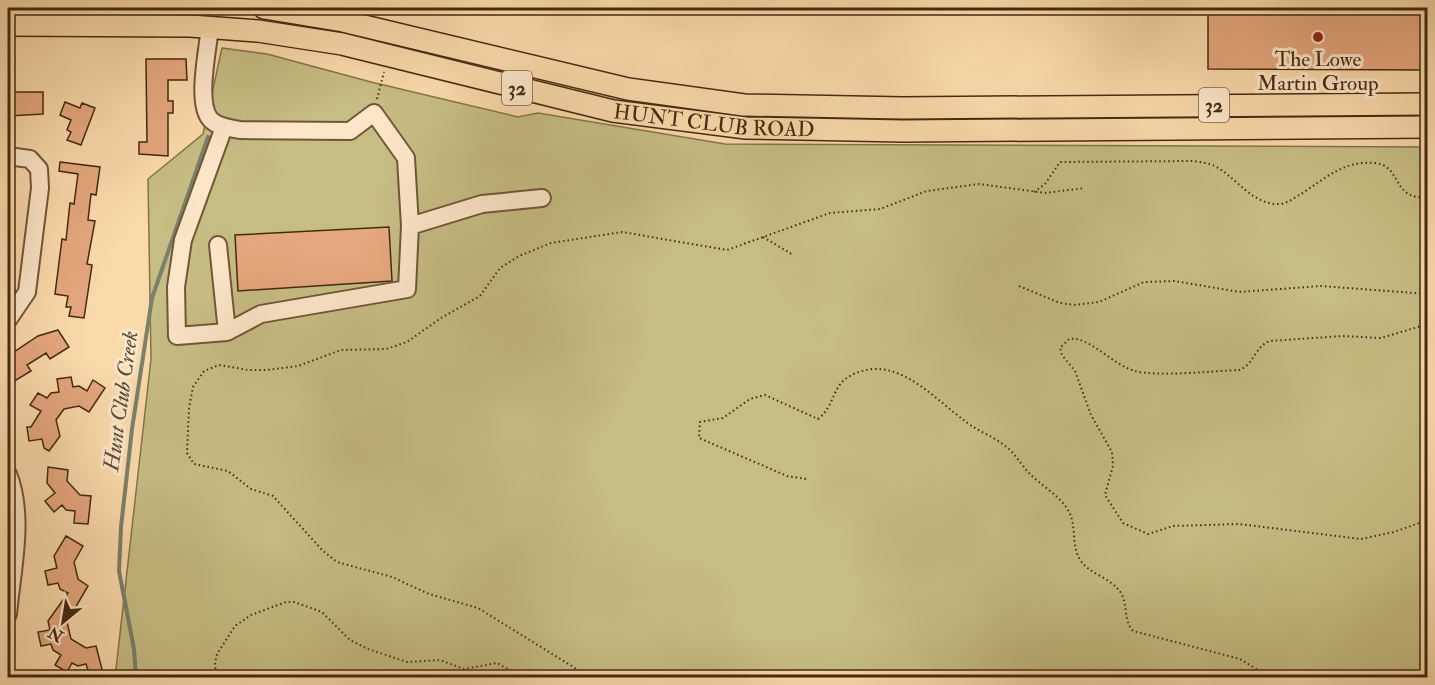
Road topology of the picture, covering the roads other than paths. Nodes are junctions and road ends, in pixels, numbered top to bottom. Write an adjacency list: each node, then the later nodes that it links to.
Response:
1 (264, 8): 4 (main road, HUNT CLUB ROAD / 32)
2 (8, 25): 3 (main road, HUNT CLUB ROAD / 32)
3 (210, 27): 5 (street); 6 (main road, HUNT CLUB ROAD / 32)
4 (1428, 104)
5 (224, 127): 9 (street); 12 (street)
6 (1428, 127)
7 (8, 156): 11 (street)
8 (542, 198): 9 (street)
9 (410, 226): 12 (street)
10 (218, 245): 12 (street)
11 (8, 320)
12 (227, 332)
13 (8, 474): 14 (street)
14 (9, 589): 15 (street)
15 (8, 614)

